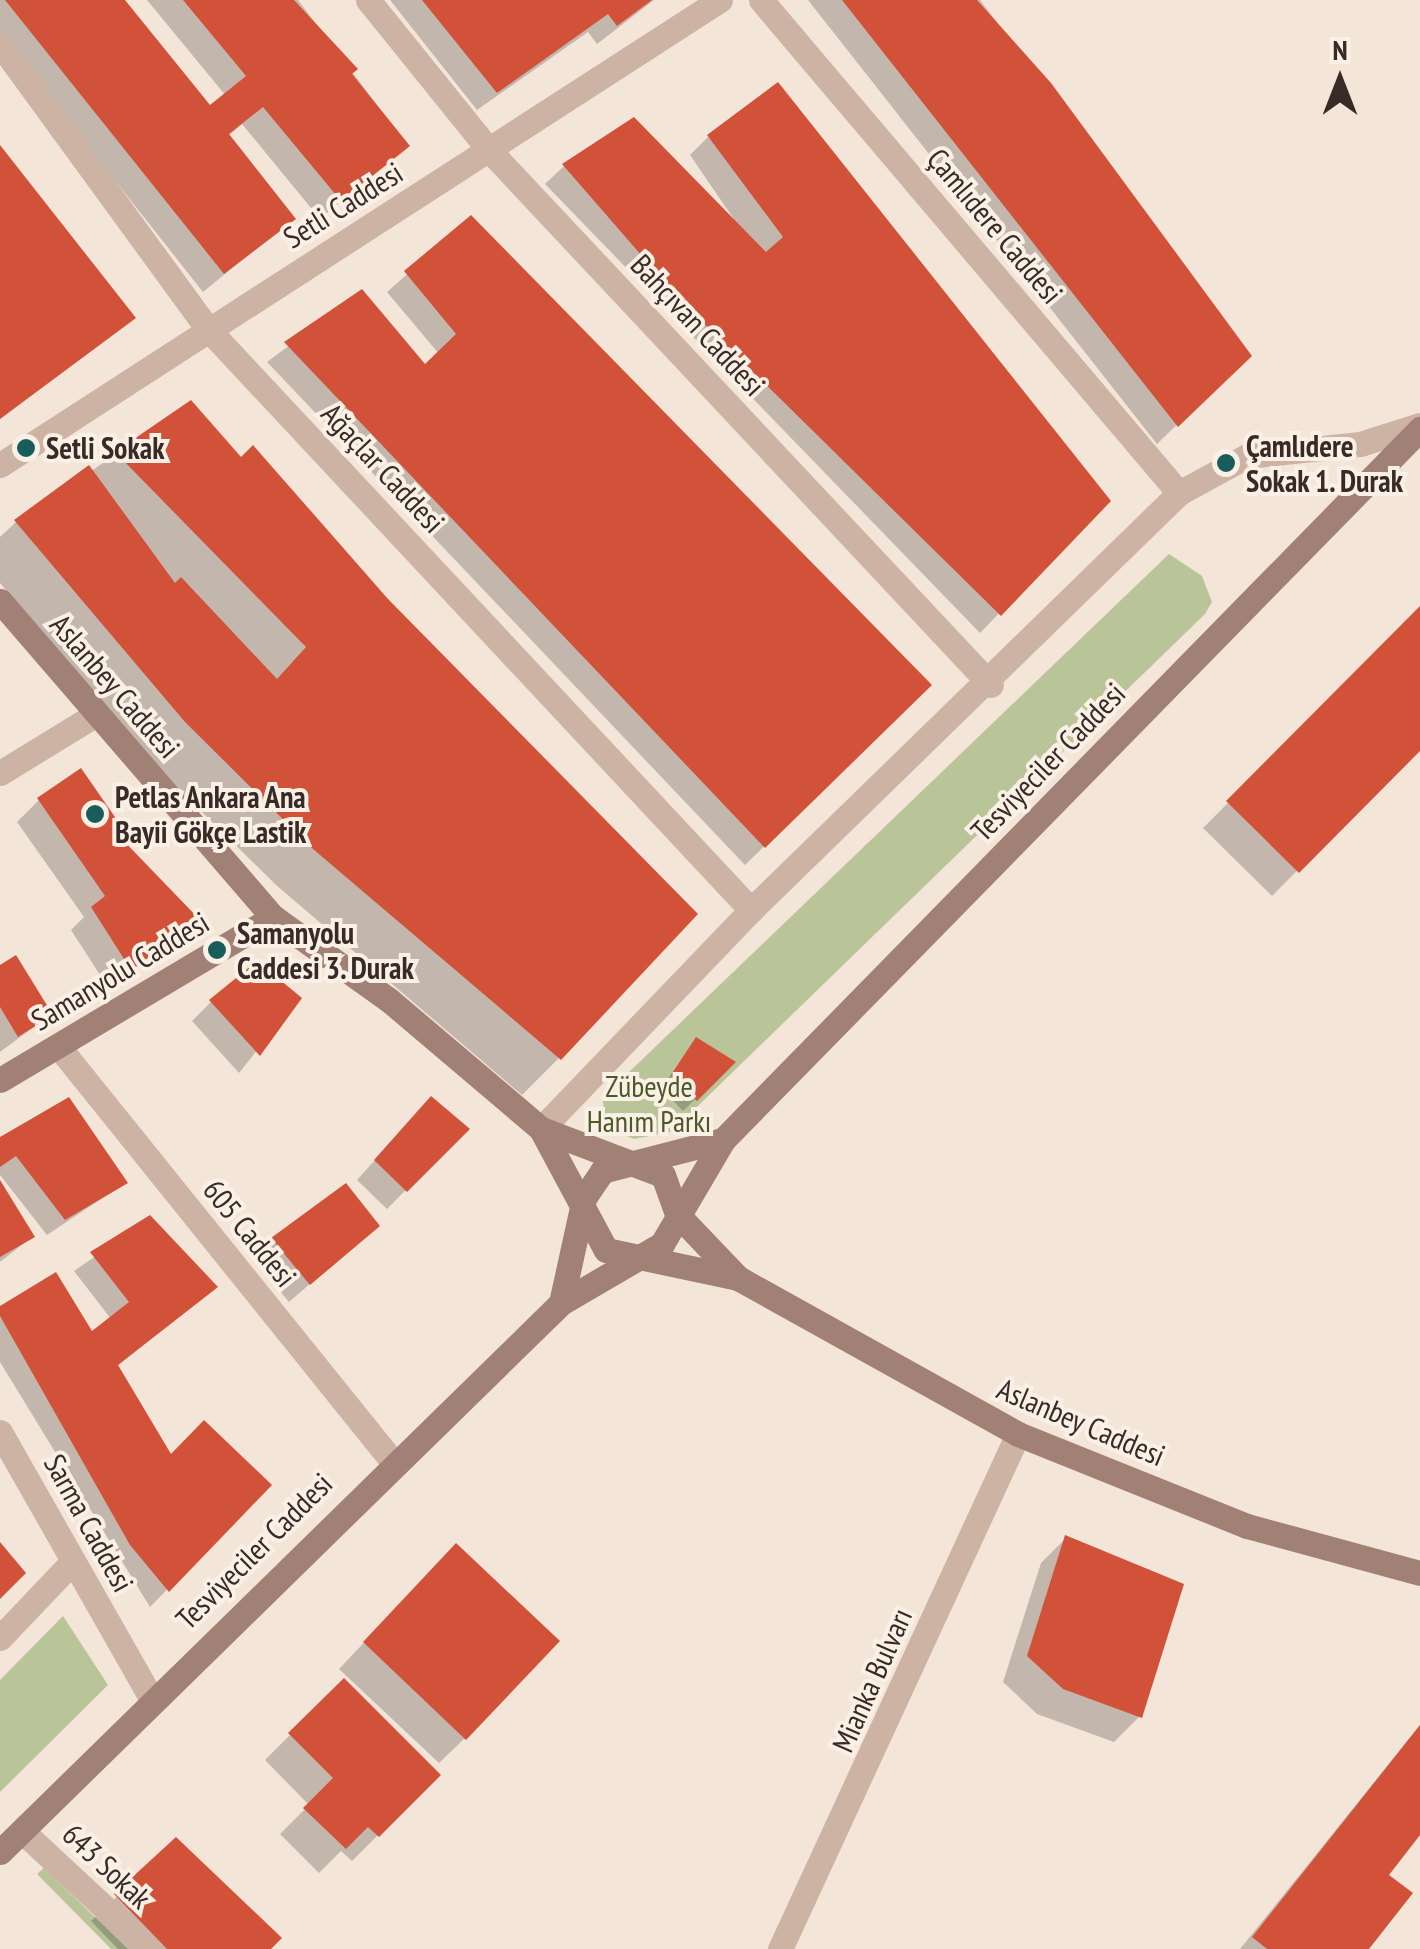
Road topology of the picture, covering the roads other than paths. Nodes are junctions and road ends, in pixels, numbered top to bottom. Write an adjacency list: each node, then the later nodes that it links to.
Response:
1 (368, 0): 5 (street, Bahçıvan Caddesi)
2 (720, 0): 5 (street, Setli Caddesi)
3 (761, 0): 9 (street, Çamlıdere Caddesi)
4 (0, 44): 6 (street, Ağaçlar Caddesi)
5 (490, 151): 6 (street, Setli Caddesi); 11 (street, Bahçıvan Caddesi)
6 (207, 328): 8 (street, Setli Caddesi); 14 (street, Ağaçlar Caddesi)
7 (1420, 427): 9 (street); 19 (street, Tesviyeciler Caddesi)
8 (0, 465)
9 (1179, 493): 11 (street)
10 (0, 601): 12 (street, Aslanbey Caddesi)
11 (991, 685): 14 (street)
12 (93, 716): 13 (street); 15 (street, Aslanbey Caddesi)
13 (0, 774)
14 (751, 910): 18 (street)
15 (273, 917): 16 (street, Samanyolu Caddesi); 18 (street, Aslanbey Caddesi)
16 (58, 1046): 17 (street, Samanyolu Caddesi); 28 (street, 605 Caddesi)
17 (0, 1080)
18 (541, 1129): 20 (street); 21 (street)
19 (723, 1140): 20 (street); 22 (street, Tesviyeciler Caddesi)
20 (633, 1162): 21 (street); 22 (street)
21 (582, 1214): 23 (street); 25 (street)
22 (677, 1214): 23 (street); 24 (street)
23 (648, 1253): 24 (street); 25 (street, Tesviyeciler Caddesi)
24 (738, 1278): 27 (street, Aslanbey Caddesi)
25 (561, 1303): 28 (street, Tesviyeciler Caddesi)
26 (0, 1432): 29 (street, Sarma Caddesi)
27 (1018, 1434): 30 (street, Aslanbey Caddesi); 36 (street, Mianka Bulvarı)
28 (392, 1461): 32 (street, Tesviyeciler Caddesi)
29 (72, 1562): 31 (street); 32 (street, Sarma Caddesi)
30 (1420, 1573)
31 (0, 1638)
32 (152, 1698): 33 (street, Tesviyeciler Caddesi)
33 (22, 1831): 34 (street, Tesviyeciler Caddesi); 35 (street, 643 Sokak)
34 (0, 1852)
35 (148, 1949)
36 (780, 1949)

